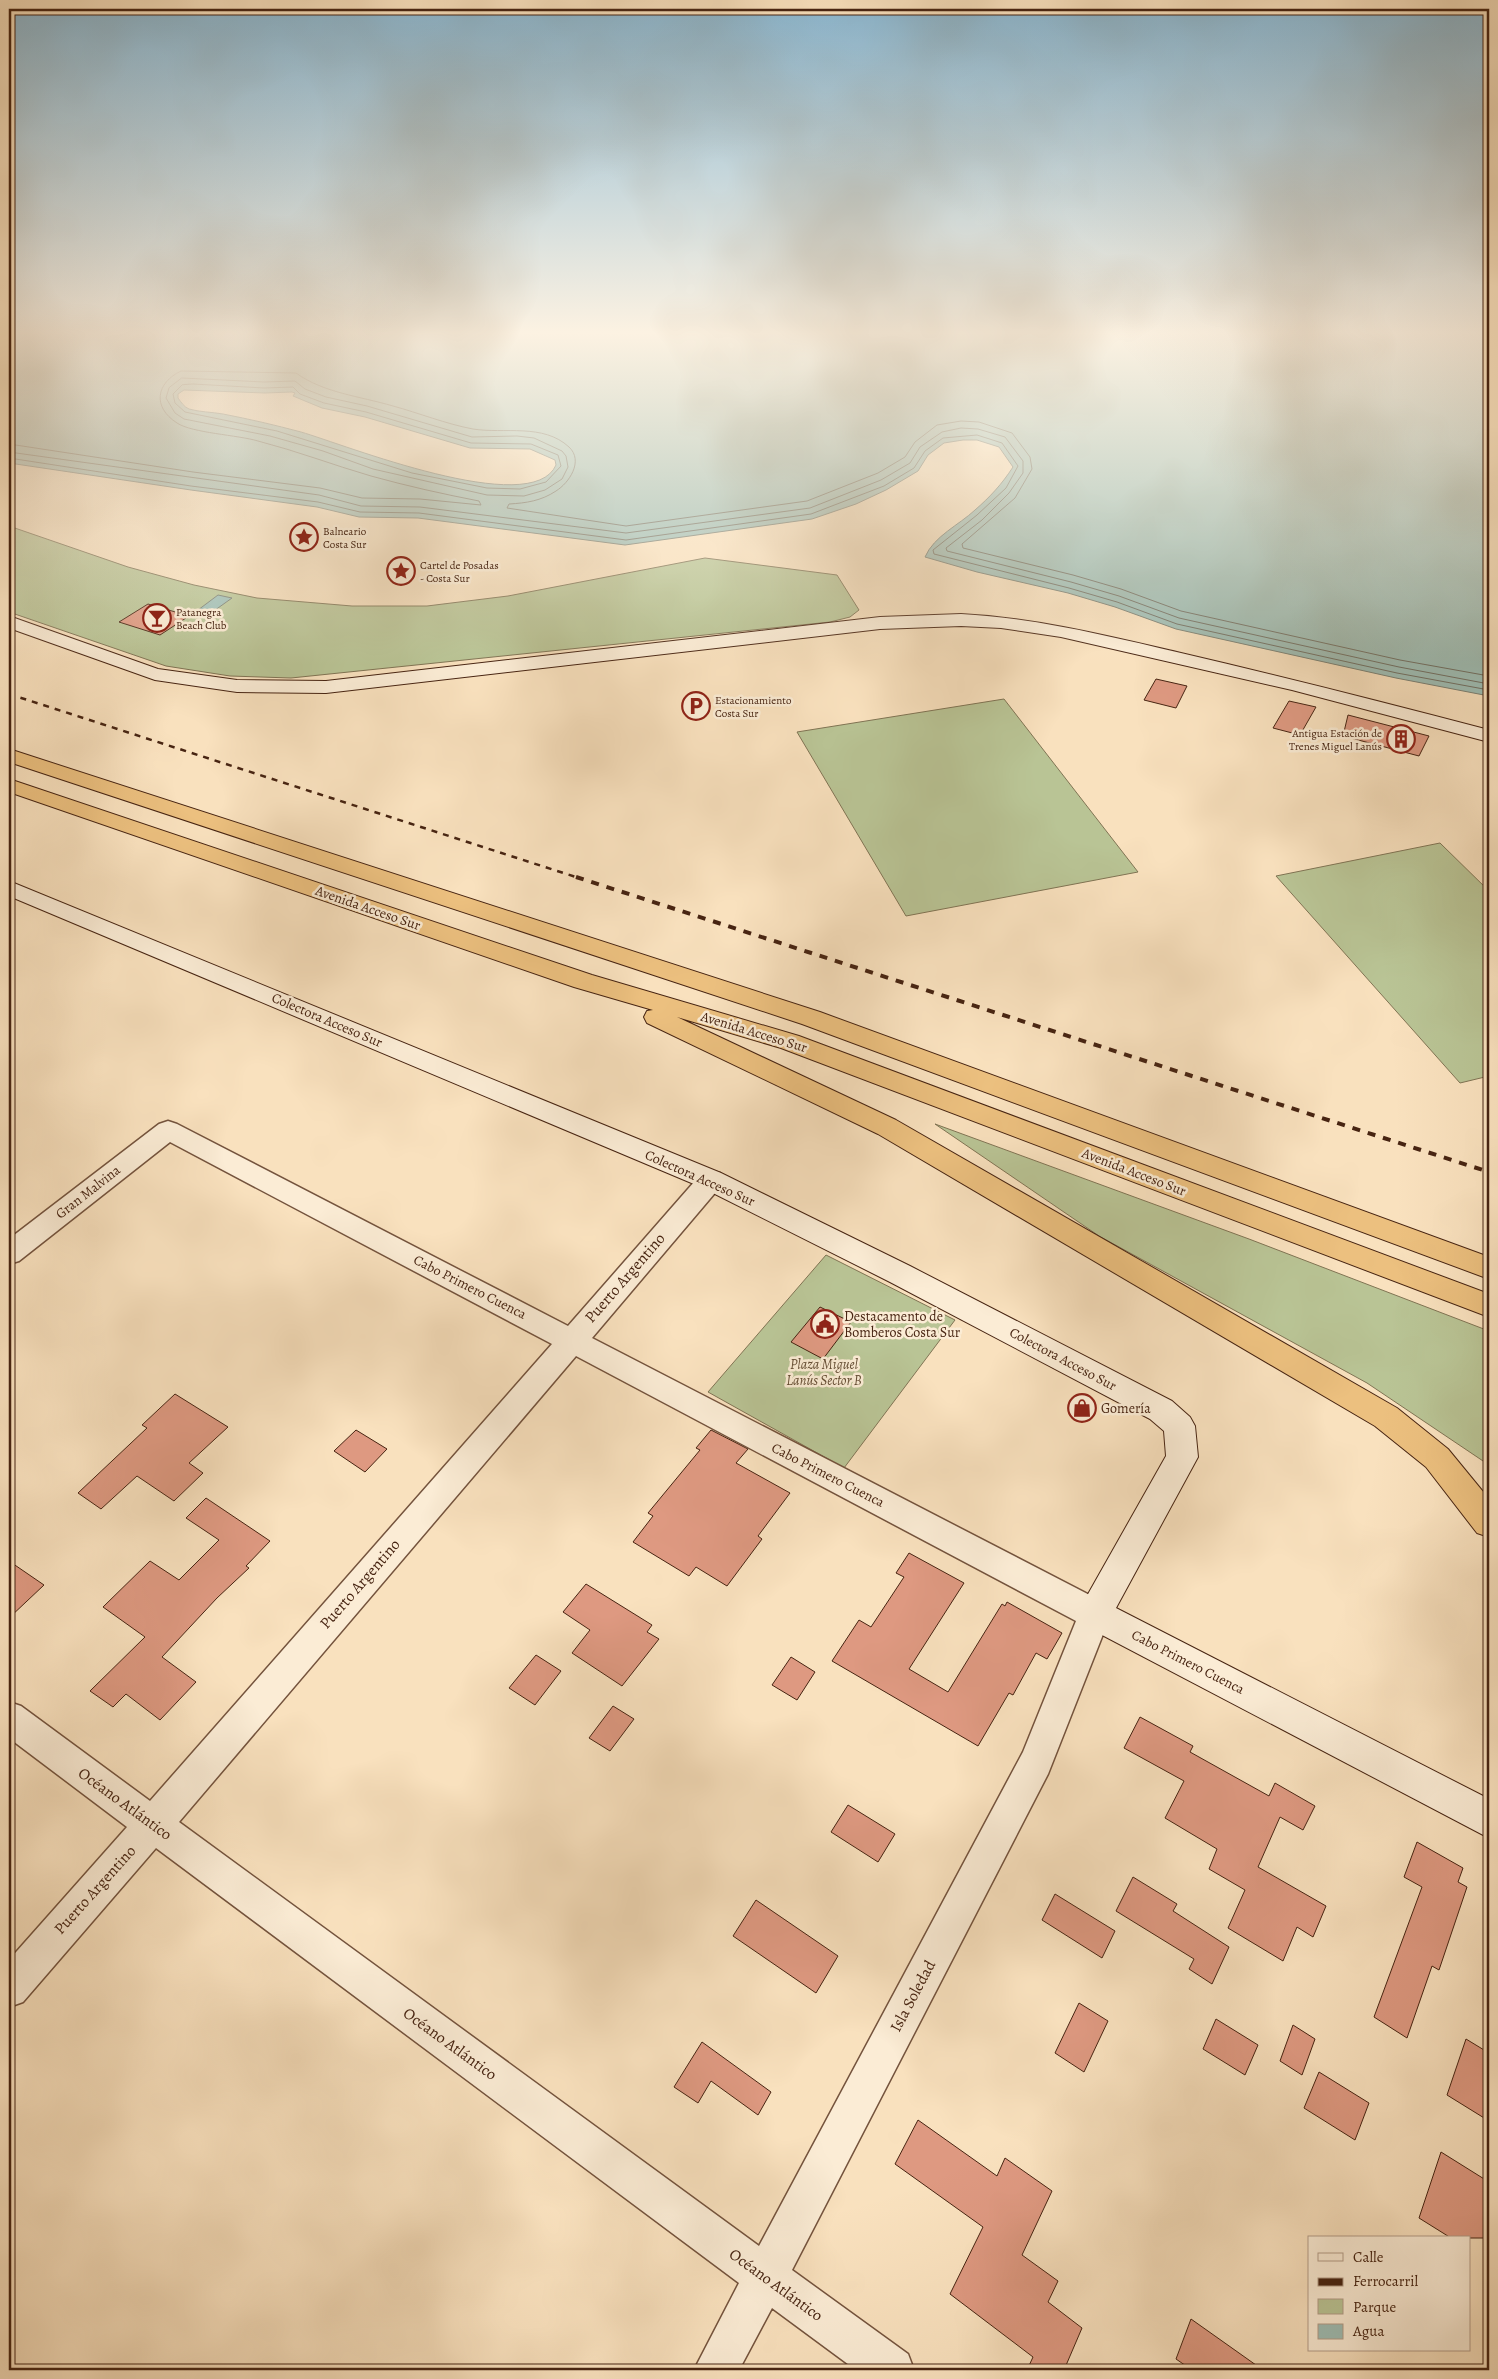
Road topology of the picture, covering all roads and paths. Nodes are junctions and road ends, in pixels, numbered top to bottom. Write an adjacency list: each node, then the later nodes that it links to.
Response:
1 (9, 622): 2 (main road)
2 (1489, 736)
3 (9, 755): 10 (highway)
4 (9, 785): 6 (highway, Avenida Acceso Sur)
5 (9, 888): 8 (main road, Colectora Acceso Sur)
6 (583, 981): 11 (highway, Avenida Acceso Sur); 13 (highway)
7 (168, 1130): 9 (street, Gran Malvina); 12 (street, Cabo Primero Cuenca)
8 (710, 1180): 12 (street, Puerto Argentino); 14 (main road, Colectora Acceso Sur)
9 (9, 1254)
10 (1489, 1268)
11 (1489, 1306)
12 (571, 1340): 14 (street, Cabo Primero Cuenca); 17 (street, Puerto Argentino)
13 (1489, 1522)
14 (1095, 1614): 16 (main road, Cabo Primero Cuenca); 19 (street, Isla Soledad)
15 (9, 1718): 17 (street, Océano Atlántico)
16 (1489, 1819)
17 (153, 1825): 18 (street, Puerto Argentino); 19 (street, Océano Atlántico)
18 (9, 1988)
19 (765, 2276): 20 (street, Isla Soledad); 21 (street, Océano Atlántico)
20 (716, 2370)
21 (892, 2370)

